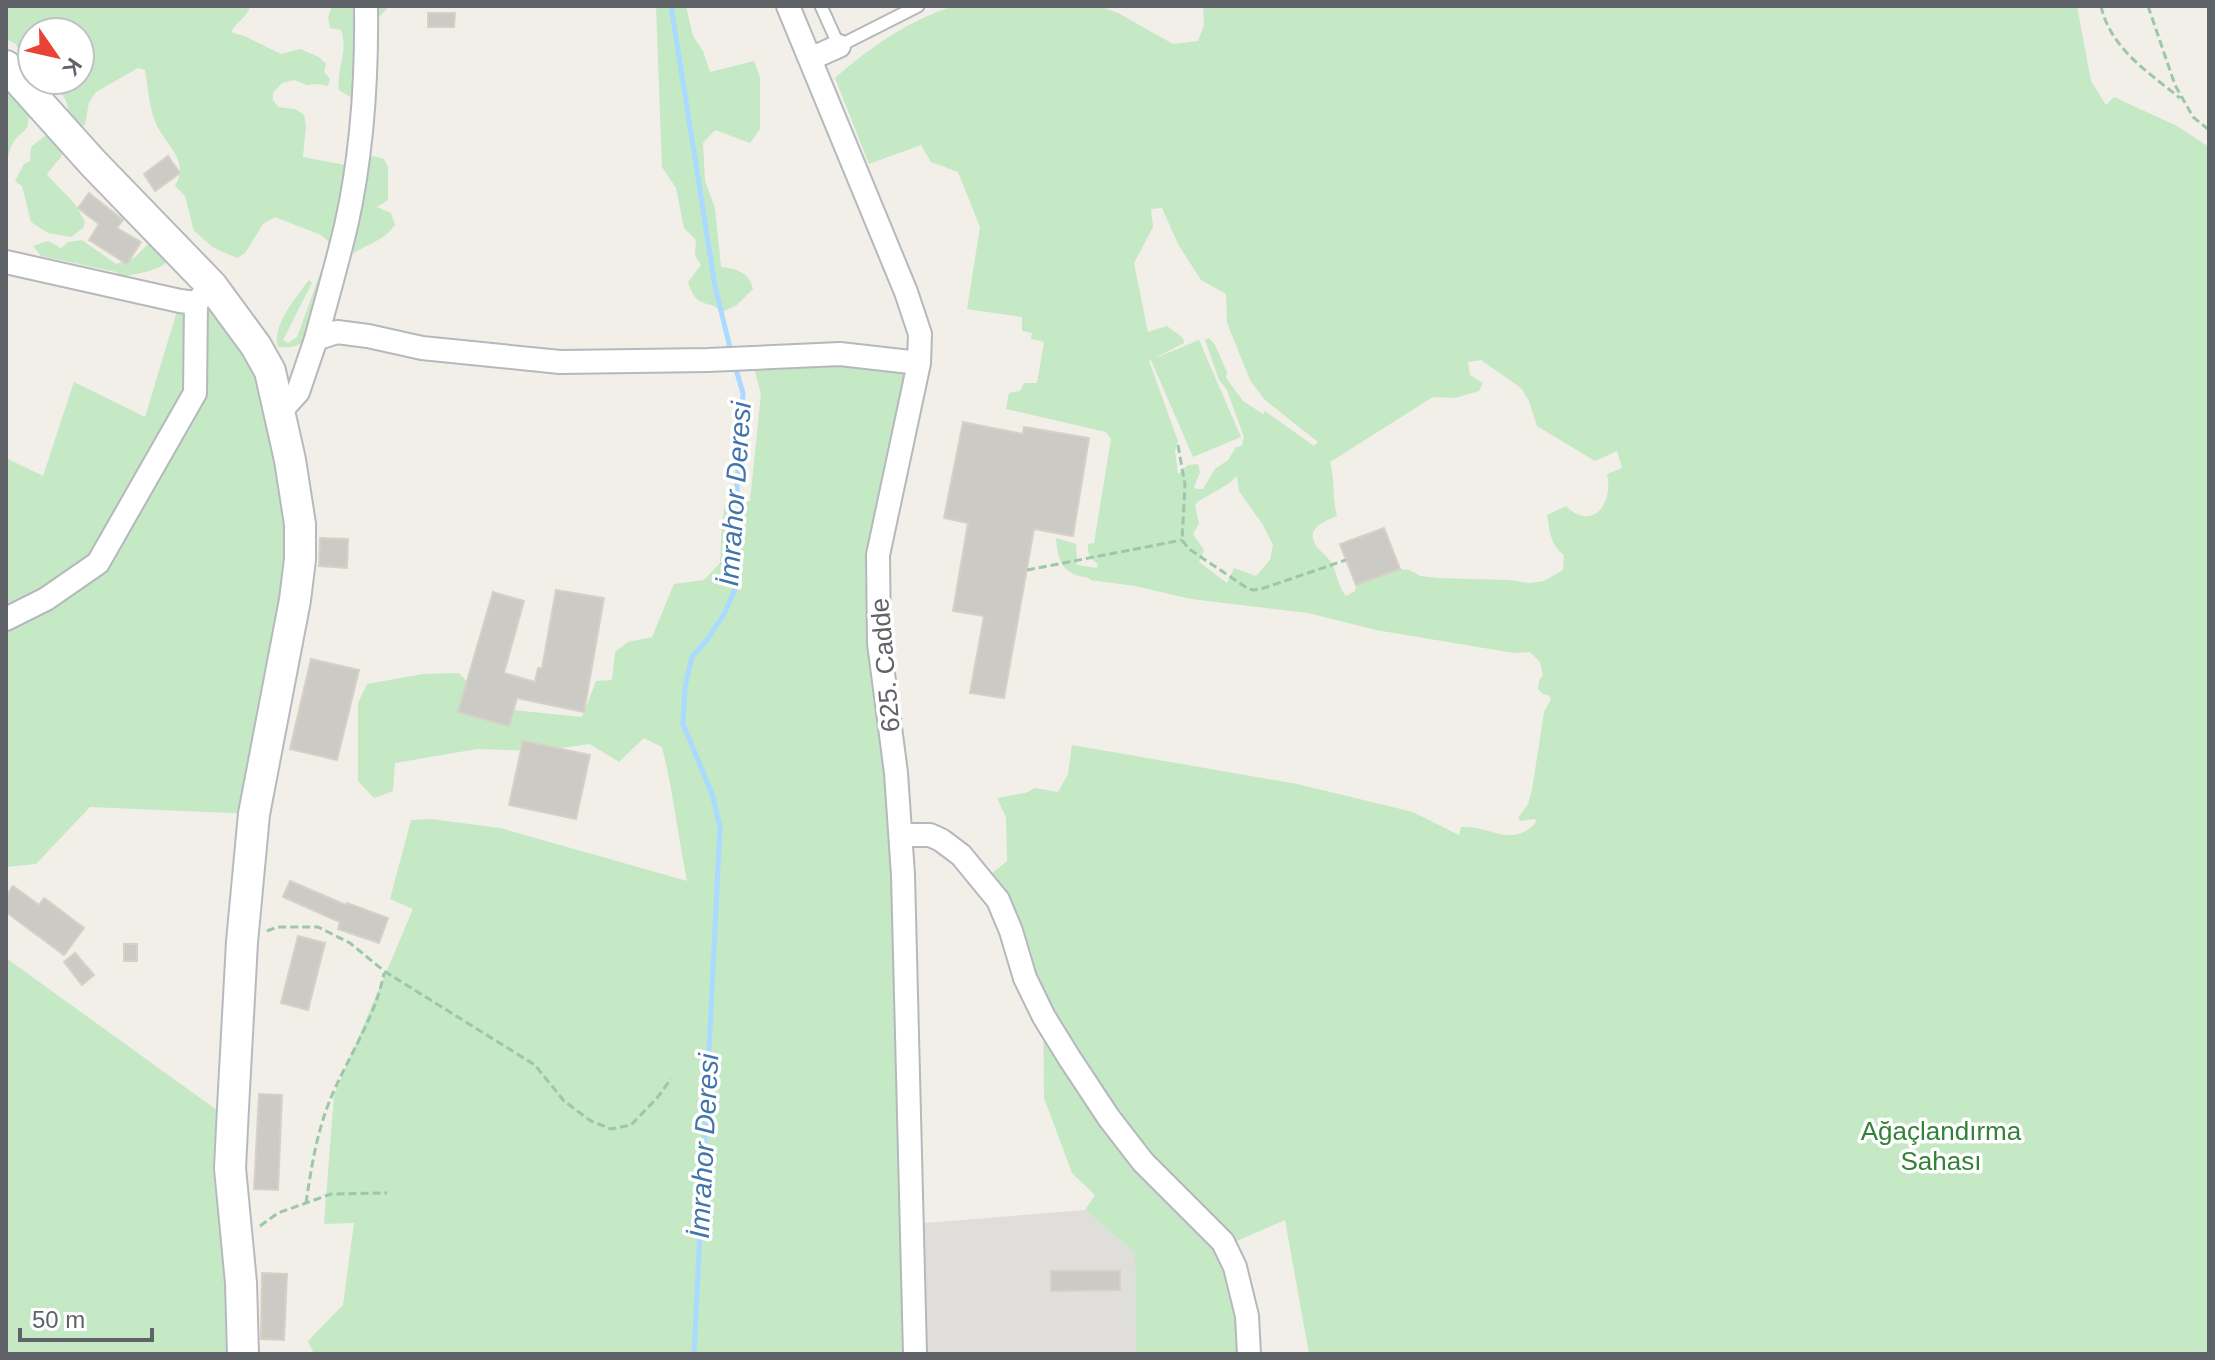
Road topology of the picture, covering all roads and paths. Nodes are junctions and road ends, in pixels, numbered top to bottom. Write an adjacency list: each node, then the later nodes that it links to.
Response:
1 (366, 6): 14 (street)
2 (788, 6): 8 (street, 625. Cadde)
3 (821, 6): 7 (lane)
4 (918, 6): 7 (lane)
5 (2101, 6): 10 (path)
6 (2148, 6): 10 (path)
7 (839, 46): 8 (street)
8 (810, 59): 15 (street, 625. Cadde)
9 (6, 66): 13 (street)
10 (2182, 99): 11 (path)
11 (2209, 130)
12 (6, 262): 13 (street)
13 (204, 294): 16 (street); 21 (street)
14 (316, 339): 15 (street); 16 (street)
15 (919, 363): 22 (street, 625. Cadde)
16 (280, 412): 23 (street)
17 (1178, 445): 18 (path)
18 (1182, 540): 19 (path); 20 (path)
19 (1346, 560)
20 (1027, 570)
21 (6, 619)
22 (901, 835): 30 (street, 625. Cadde); 31 (street)
23 (242, 942): 24 (path); 28 (street)
24 (384, 971): 25 (path); 27 (path)
25 (671, 1079)
26 (387, 1193): 27 (path)
27 (306, 1203): 28 (path)
28 (238, 1258): 29 (street)
29 (243, 1354)
30 (915, 1354)
31 (1249, 1354)

